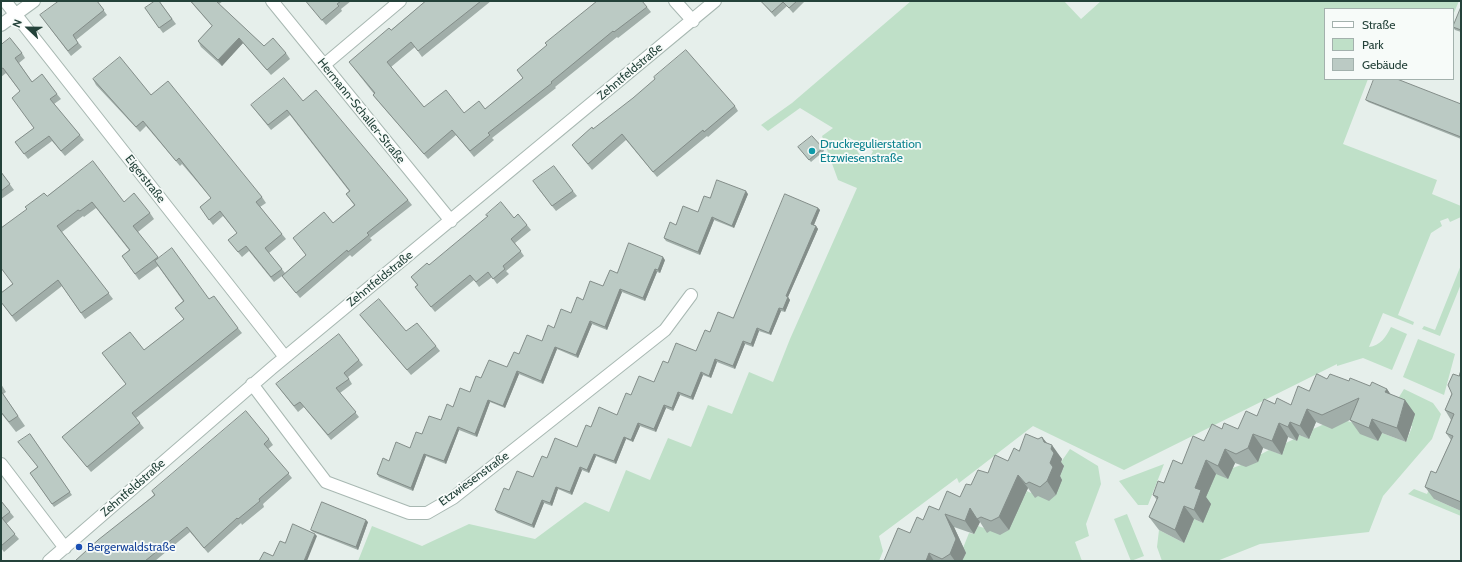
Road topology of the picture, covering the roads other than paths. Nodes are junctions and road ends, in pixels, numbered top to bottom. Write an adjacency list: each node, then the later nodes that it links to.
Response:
1 (4, 1): 7 (street, Eigerstraße)
2 (34, 1): 7 (street)
3 (272, 1): 10 (street, Hermann-Schaller-Straße)
4 (400, 1): 10 (street)
5 (675, 1): 8 (street)
6 (716, 1): 8 (street, Zehntfeldstraße)
7 (16, 15): 9 (street); 13 (street, Eigerstraße)
8 (693, 21): 11 (street, Zehntfeldstraße)
9 (1, 25)
10 (324, 65): 11 (street, Hermann-Schaller-Straße)
11 (451, 221): 13 (street, Zehntfeldstraße)
12 (691, 295): 14 (street, Etzwiesenstraße)
13 (286, 357): 14 (street, Zehntfeldstraße)
14 (252, 384): 16 (street, Zehntfeldstraße)
15 (1, 464): 16 (street)
16 (65, 548): 17 (street, Zehntfeldstraße)
17 (49, 561)

